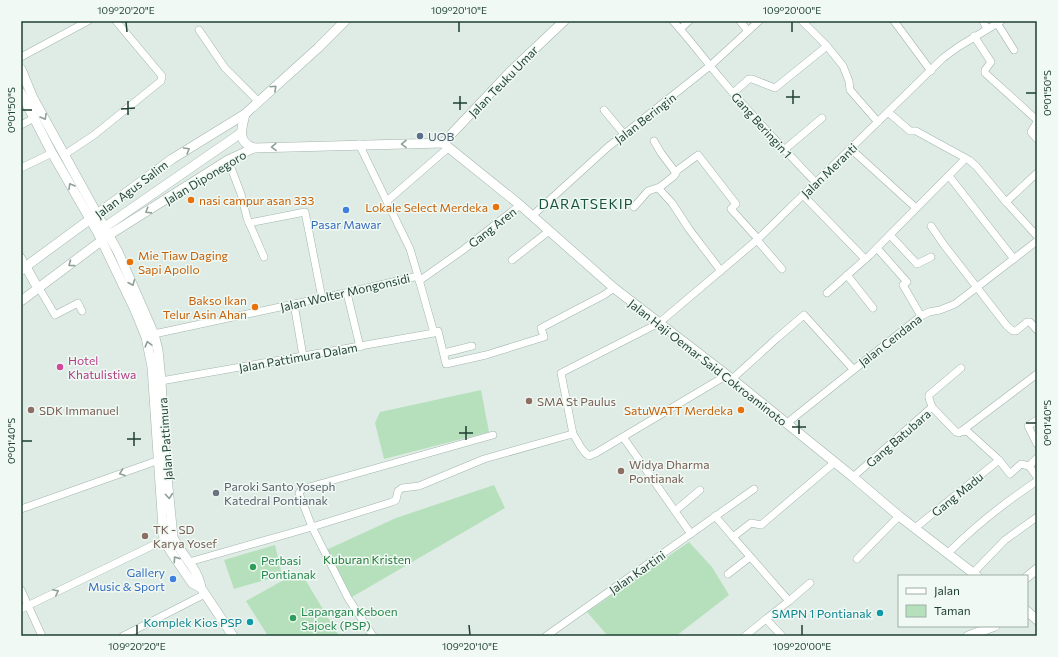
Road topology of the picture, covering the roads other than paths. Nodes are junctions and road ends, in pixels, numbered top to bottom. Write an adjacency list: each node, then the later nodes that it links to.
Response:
1 (88, 21): 20 (street)
2 (116, 21): 44 (street)
3 (345, 21): 26 (street, Jalan Agus Salim, one-way to 3)
4 (564, 21): 39 (street, Jalan Teuku Umar)
5 (673, 21): 13 (street, Gang Beringin 1)
6 (689, 21): 13 (street)
7 (740, 21): 16 (street)
8 (759, 21): 16 (street, Jalan Beringin)
9 (802, 21): 18 (street)
10 (894, 21): 23 (street)
11 (983, 21): 14 (street)
12 (999, 22): 14 (street, Jalan Meranti); 19 (street)
13 (680, 29): 21 (street, Gang Beringin 1)
14 (987, 29): 17 (street, Jalan Meranti)
15 (199, 30): 26 (street)
16 (748, 31): 21 (street, Jalan Beringin)
17 (974, 36): 23 (street, Jalan Meranti); 36 (street)
18 (827, 46): 24 (street); 32 (street)
19 (1014, 50)
20 (21, 57)
21 (711, 65): 24 (street, Gang Beringin 1); 35 (street, Jalan Beringin)
22 (21, 69): 25 (street)
23 (931, 71): 28 (street, Jalan Meranti)
24 (733, 93): 42 (street, Gang Beringin 1)
25 (26, 97): 30 (street); 44 (street, one-way to 44)
26 (259, 102): 29 (street, Jalan Agus Salim)
27 (604, 110): 35 (street)
28 (888, 112): 32 (street, Jalan Meranti); 45 (street)
29 (245, 114): 34 (street); 59 (street, Jalan Agus Salim, one-way to 29)
30 (34, 118): 33 (street); 43 (street)
31 (822, 118): 42 (street)
32 (878, 122): 41 (street, Jalan Meranti)
33 (21, 124)
34 (241, 133): 40 (street); 65 (street, Jalan Agus Salim)
35 (624, 134): 60 (street, Jalan Beringin)
36 (1037, 139)
37 (654, 141): 48 (street)
38 (360, 144): 39 (street, Jalan Diponegoro, one-way to 38); 40 (street, Jalan Diponegoro, one-way to 40); 54 (street, Jalan Wolter Mongonsidi)
39 (446, 145): 54 (street); 56 (street, Jalan Haji Oemar Said Cokroaminoto)
40 (254, 148): 46 (street, Jalan Diponegoro)
41 (851, 149): 51 (street, Jalan Meranti); 58 (street)
42 (784, 150): 51 (street, Gang Beringin 1)
43 (52, 153): 47 (street); 61 (street, one-way to 43)
44 (64, 155): 59 (street)
45 (965, 159): 50 (street); 55 (street)
46 (228, 160): 62 (street); 65 (street, Jalan Diponegoro, one-way to 65)
47 (21, 168)
48 (675, 172): 52 (street); 68 (street)
49 (1037, 173): 55 (street)
50 (949, 176): 58 (street); 73 (street)
51 (816, 183): 53 (street, Jalan Meranti)
52 (660, 187): 57 (street); 79 (street)
53 (803, 195): 68 (street, Jalan Meranti); 75 (street)
54 (387, 201): 81 (street, Jalan Wolter Mongonsidi)
55 (1006, 202): 67 (street)
56 (520, 205): 60 (street, Jalan Haji Oemar Said Cokroaminoto); 81 (street, Gang Aren)
57 (634, 207)
58 (916, 208): 66 (street)
59 (98, 214): 61 (street, Jalan Agus Salim); 65 (street)
60 (532, 216): 64 (street, Jalan Haji Oemar Said Cokroaminoto)
61 (90, 220): 65 (street); 77 (street, Jalan Agus Salim)
62 (249, 223): 72 (street); 87 (street)
63 (931, 226): 83 (street)
64 (549, 231): 74 (street); 84 (street, Jalan Haji Oemar Said Cokroaminoto)
65 (104, 234): 82 (street, Jalan Diponegoro, one-way to 82); 96 (street, Jalan Pattimura, one-way to 96); 115 (street, one-way to 65)
66 (890, 235): 70 (street); 76 (street)
67 (1037, 236)
68 (757, 239): 78 (street); 79 (street, Jalan Meranti)
69 (1037, 241): 73 (street, Jalan Cendana)
70 (877, 248): 75 (street); 92 (street)
71 (21, 257): 77 (street)
72 (264, 257)
73 (1014, 259): 83 (street, Jalan Cendana)
74 (512, 260)
75 (865, 260): 80 (street)
76 (929, 260)
77 (25, 269): 82 (street)
78 (782, 269)
79 (721, 271): 93 (street, Jalan Meranti)
80 (847, 275): 86 (street); 90 (street)
81 (419, 279): 85 (street, Jalan Wolter Mongonsidi); 95 (street)
82 (37, 286): 88 (street, Jalan Diponegoro); 91 (street)
83 (978, 287): 92 (street, Jalan Cendana); 94 (street)
84 (614, 288): 93 (street, Jalan Haji Oemar Said Cokroaminoto); 99 (street)
85 (347, 292): 87 (street, Jalan Wolter Mongonsidi); 97 (street)
86 (827, 293)
87 (322, 298): 89 (street, Jalan Wolter Mongonsidi)
88 (21, 301)
89 (294, 304): 96 (street, Jalan Wolter Mongonsidi); 100 (street)
90 (873, 308)
91 (82, 311)
92 (921, 316): 102 (street, Jalan Cendana)
93 (659, 323): 104 (street, Jalan Haji Oemar Said Cokroaminoto); 110 (street, Jalan Meranti)
94 (1037, 330)
95 (436, 332): 97 (street, Jalan Pattimura Dalam); 99 (street)
96 (154, 334): 105 (street, Jalan Pattimura)
97 (360, 346): 100 (street, Jalan Pattimura Dalam)
98 (472, 346): 99 (street)
99 (444, 353)
100 (303, 356): 105 (street, Jalan Pattimura Dalam)
101 (961, 368): 106 (street)
102 (853, 370): 104 (street); 108 (street, Jalan Cendana)
103 (1037, 374): 109 (street)
104 (730, 377): 108 (street, Jalan Haji Oemar Said Cokroaminoto); 112 (street)
105 (162, 381): 115 (street, Jalan Pattimura)
106 (932, 407): 109 (street, Gang Batubara); 119 (street, Gang Batubara)
107 (1037, 420): 113 (street)
108 (786, 423): 117 (street, Jalan Haji Oemar Said Cokroaminoto)
109 (959, 433): 116 (street)
110 (574, 434): 112 (street); 129 (street)
111 (493, 435): 129 (street)
112 (623, 437): 125 (street)
113 (1037, 444)
114 (1037, 458): 118 (street)
115 (162, 459): 124 (street, one-way to 124); 133 (street)
116 (999, 460): 118 (street); 130 (street, Gang Madu)
117 (835, 462): 119 (street, Jalan Haji Oemar Said Cokroaminoto); 132 (street)
118 (1029, 466): 120 (street)
119 (853, 477): 127 (street, Jalan Haji Oemar Said Cokroaminoto)
120 (1037, 477)
121 (1037, 481): 134 (street)
122 (754, 489): 126 (street, Jalan Kartini)
123 (700, 490): 125 (street)
124 (21, 509)
125 (675, 511): 131 (street)
126 (715, 516): 131 (street, Jalan Kartini); 132 (street)
127 (899, 516): 130 (street, Jalan Haji Oemar Said Cokroaminoto); 136 (street)
128 (1037, 517): 140 (street)
129 (312, 528): 137 (street); 156 (street)
130 (915, 528): 134 (street, Jalan Haji Oemar Said Cokroaminoto)
131 (691, 534): 157 (street, Jalan Kartini)
132 (733, 537): 135 (street)
133 (169, 538): 137 (street); 144 (street, one-way to 133); 146 (street, one-way to 133)
134 (948, 553): 140 (street, Jalan Haji Oemar Said Cokroaminoto)
135 (750, 557): 139 (street); 145 (street)
136 (857, 559)
137 (189, 562): 144 (street)
138 (1037, 569): 141 (street)
139 (728, 574)
140 (975, 574)
141 (1028, 577)
142 (810, 583): 145 (street)
143 (21, 590): 146 (street)
144 (203, 591): 154 (street); 155 (street)
145 (789, 601): 148 (street)
146 (24, 608): 153 (street)
147 (1028, 612): 149 (street)
148 (766, 619): 158 (street); 159 (street)
149 (1037, 620)
150 (981, 627): 152 (street)
151 (992, 627): 152 (street)
152 (971, 635)
153 (42, 636)
154 (123, 636)
155 (233, 636)
156 (373, 636)
157 (546, 636)
158 (745, 636)
159 (782, 636)

